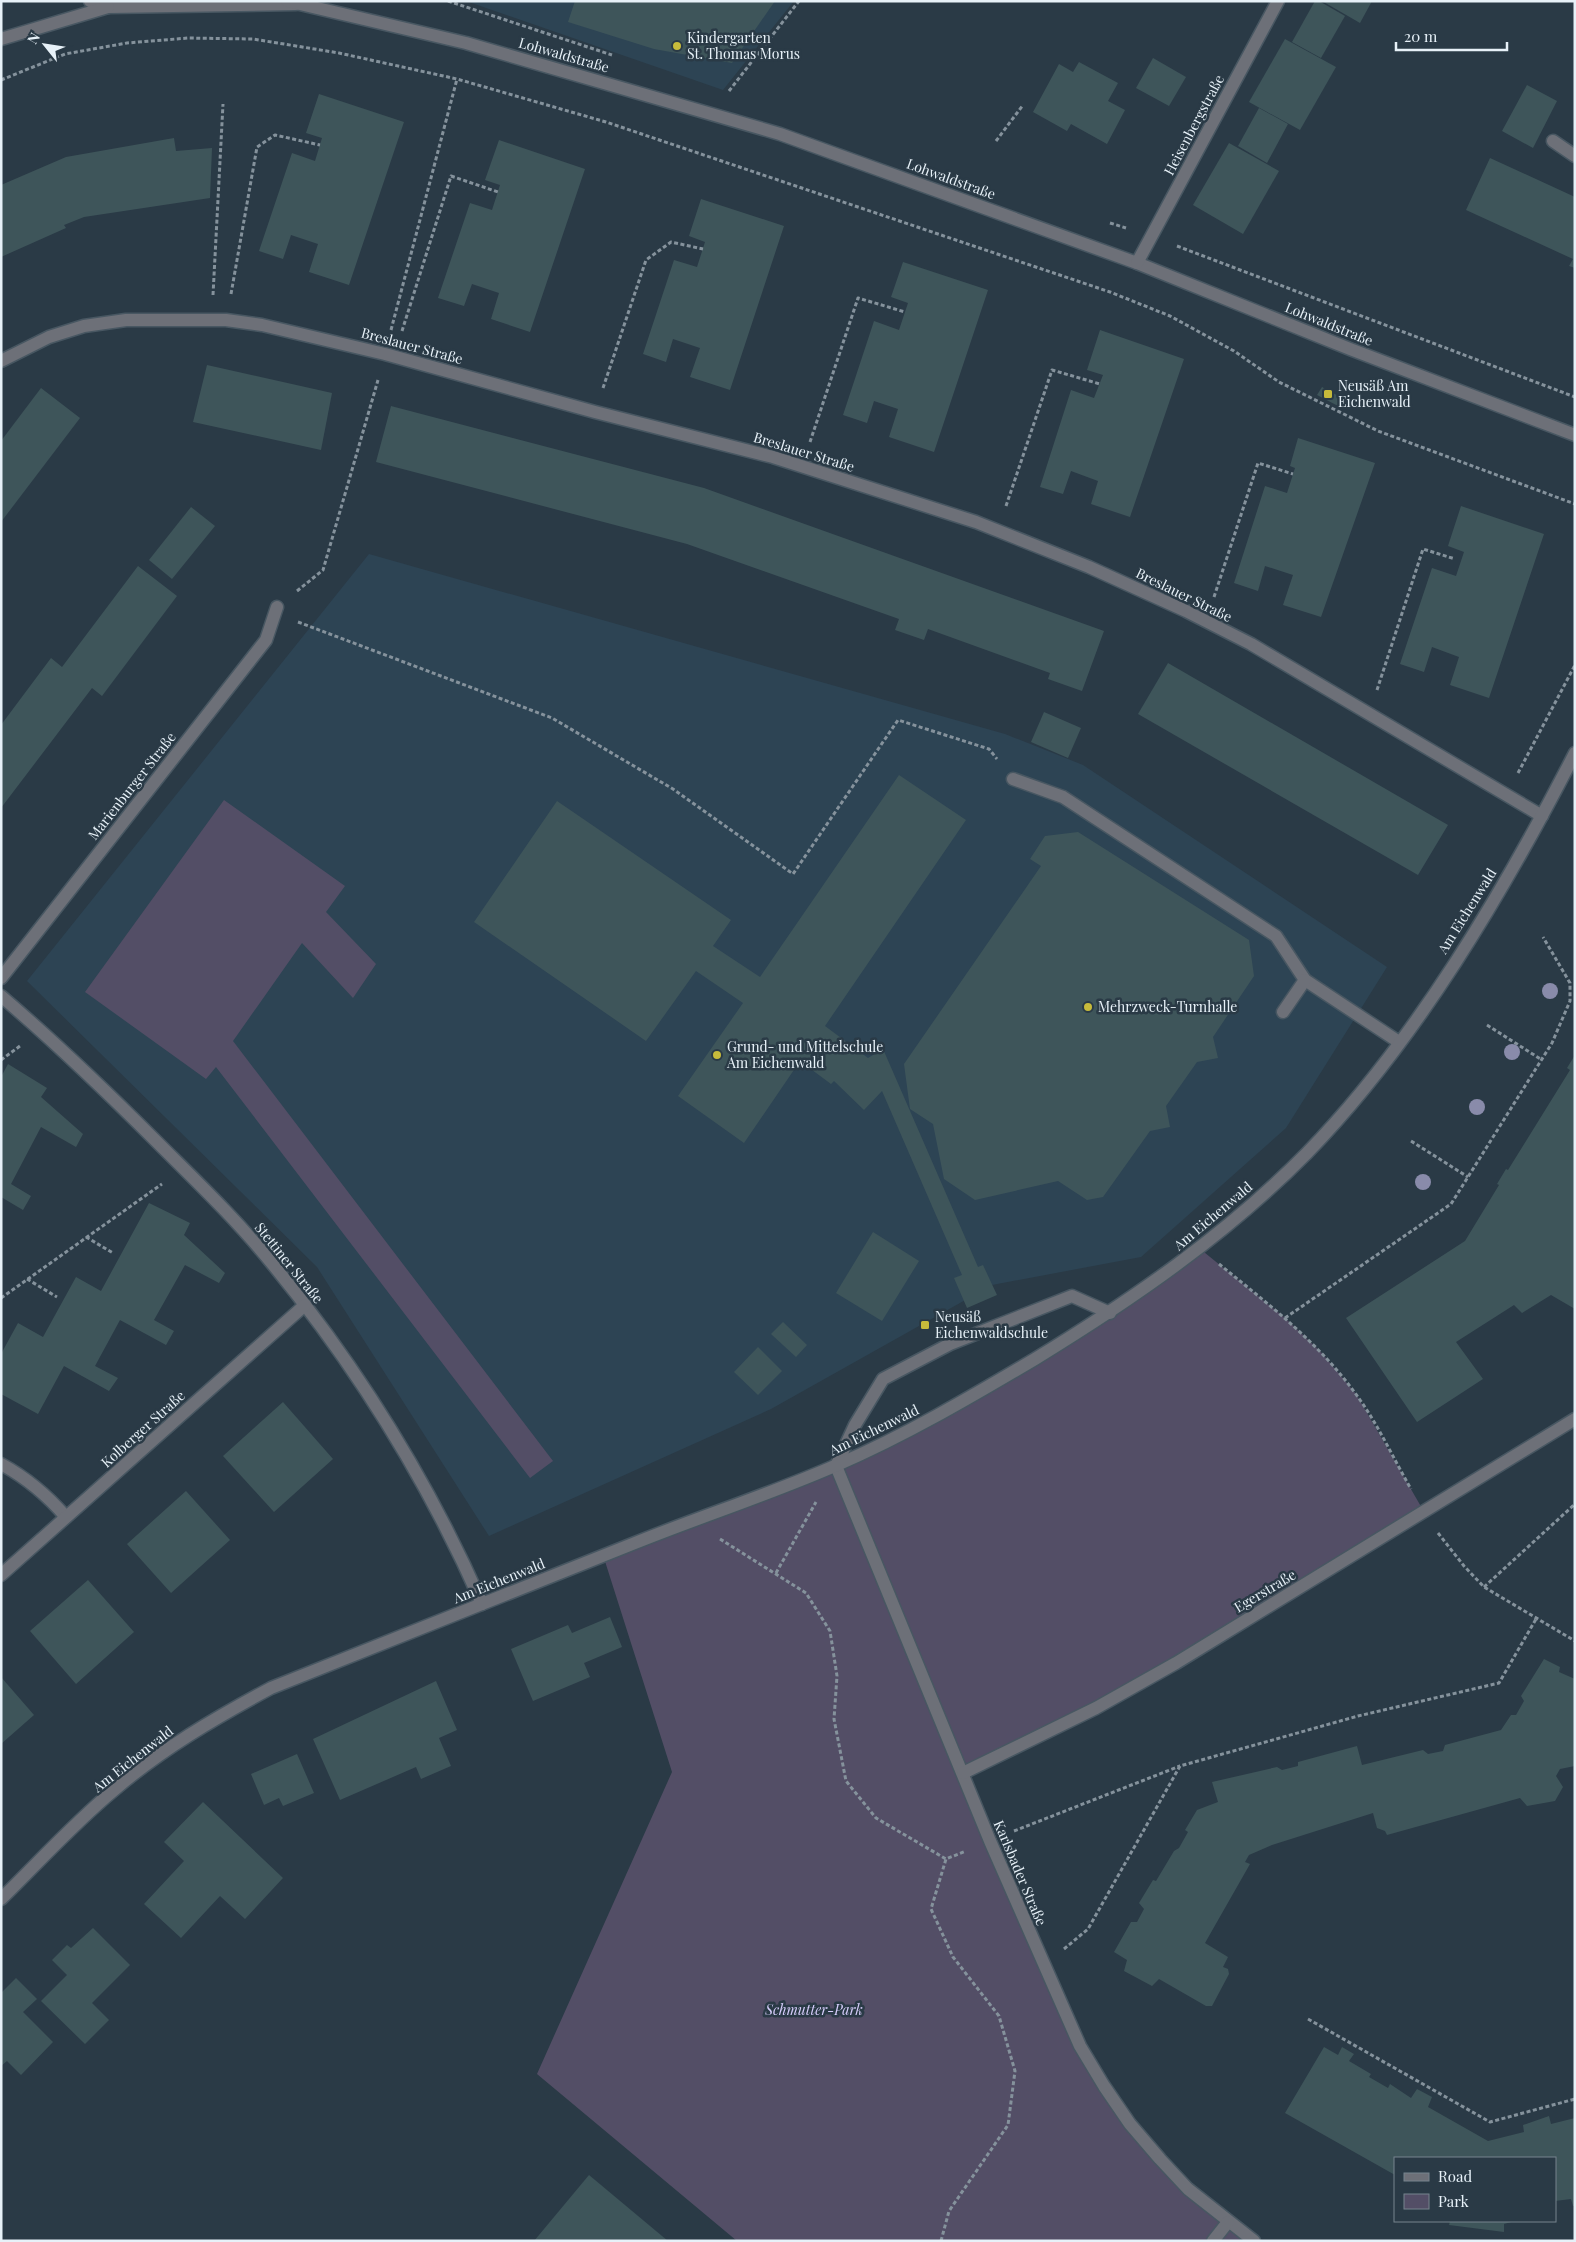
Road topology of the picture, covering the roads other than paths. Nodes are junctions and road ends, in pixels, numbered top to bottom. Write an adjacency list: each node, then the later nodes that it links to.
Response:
1 (90, 1): 4 (street, Lohwaldstraße)
2 (1278, 1): 8 (street, Heisenbergstraße)
3 (293, 2): 4 (street, Lohwaldstraße); 8 (street, Lohwaldstraße)
4 (108, 7): 5 (street)
5 (1, 39)
6 (1553, 142): 7 (street)
7 (1575, 156)
8 (1137, 263): 10 (street, Lohwaldstraße)
9 (1, 361): 14 (street, Breslauer Straße)
10 (1575, 435)
11 (277, 607): 15 (street, Marienburger Straße)
12 (1575, 753): 14 (street, Am Eichenwald)
13 (1013, 779): 16 (street)
14 (1542, 816): 19 (street, Am Eichenwald)
15 (1, 978)
16 (1305, 980): 18 (street); 19 (street)
17 (1, 996): 20 (street, Stettiner Straße)
18 (1283, 1012)
19 (1399, 1042): 21 (street, Am Eichenwald)
20 (304, 1304): 25 (street, Kolberger Straße); 27 (street, Stettiner Straße)
21 (1110, 1313): 24 (street, Am Eichenwald); 24 (street)
22 (1575, 1419): 28 (street, Egerstraße)
23 (1, 1464): 25 (street)
24 (836, 1466): 27 (street, Am Eichenwald); 28 (street, Karlsbader Straße)
25 (66, 1517): 26 (street, Kolberger Straße)
26 (1, 1575)
27 (482, 1604): 29 (street, Am Eichenwald)
28 (963, 1773): 30 (street, Karlsbader Straße)
29 (1, 1899)
30 (1228, 2222): 31 (street); 32 (street, Karlsbader Straße)
31 (1213, 2241)
32 (1254, 2241)

